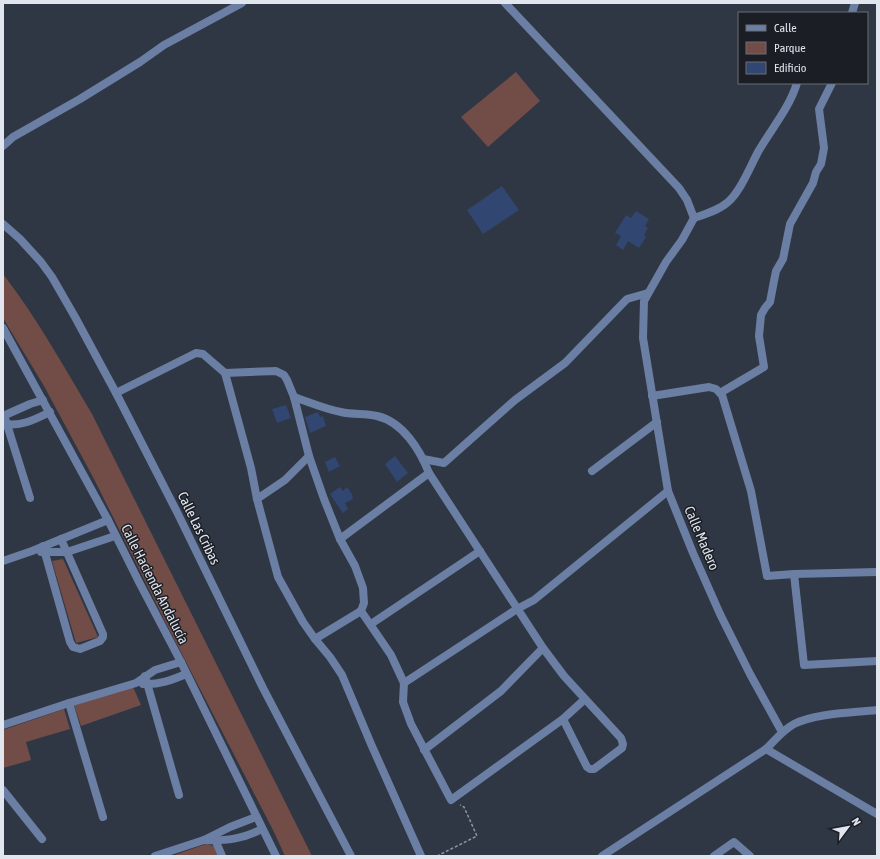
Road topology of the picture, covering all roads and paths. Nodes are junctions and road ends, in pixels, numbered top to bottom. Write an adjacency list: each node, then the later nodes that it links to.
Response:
1 (242, 3): 7 (street)
2 (505, 3): 8 (street)
3 (797, 84): 8 (street)
4 (823, 84): 6 (street)
5 (831, 84): 6 (street)
6 (825, 95): 14 (street)
7 (3, 146)
8 (694, 218): 10 (street, Calle Madero)
9 (3, 224): 13 (street, Calle Las Cribas)
10 (648, 293): 15 (street, Calle Madero); 24 (street)
11 (3, 328): 17 (street, Calle Hacienda Andalucía)
12 (225, 373): 13 (street); 16 (street); 29 (street)
13 (116, 393): 74 (street, Calle Las Cribas)
14 (720, 393): 15 (street); 39 (street)
15 (652, 396): 21 (street, Calle Madero)
16 (294, 397): 23 (street); 24 (street)
17 (43, 400): 18 (street); 19 (street, Calle Hacienda Andalucía)
18 (16, 410): 20 (street); 22 (street)
19 (50, 412): 22 (street); 30 (street, Calle Hacienda Andalucía)
20 (4, 419): 22 (street); 28 (street)
21 (656, 422): 25 (street); 27 (street, Calle Madero)
22 (20, 423)
23 (309, 456): 29 (street); 33 (street)
24 (424, 459): 26 (street)
25 (592, 471)
26 (429, 472): 33 (street); 35 (street)
27 (668, 491): 40 (street); 57 (street, Calle Madero)
28 (30, 498)
29 (257, 499): 43 (street)
30 (108, 520): 31 (street, Calle Hacienda Andalucía); 32 (street)
31 (116, 536): 36 (street); 46 (street, Calle Hacienda Andalucía)
32 (62, 539): 34 (street); 36 (street)
33 (340, 539): 41 (street)
34 (44, 550): 36 (street); 36 (street); 37 (street)
35 (480, 551): 40 (street); 42 (street)
36 (67, 552)
37 (3, 560)
38 (877, 572): 39 (street)
39 (794, 574): 45 (street)
40 (517, 608): 44 (street); 50 (street)
41 (361, 611): 42 (street); 43 (street)
42 (371, 624): 50 (street)
43 (314, 639): 75 (street)
44 (543, 648): 52 (street); 59 (street)
45 (877, 661)
46 (181, 662): 47 (street); 48 (street, Calle Hacienda Andalucía)
47 (155, 670): 49 (street); 51 (street)
48 (186, 674): 51 (street); 65 (street, Calle Hacienda Andalucía)
49 (146, 680): 51 (street); 53 (street); 61 (street)
50 (404, 683): 59 (street)
51 (159, 684)
52 (585, 699): 55 (street); 55 (street)
53 (69, 703): 56 (street); 64 (street)
54 (877, 710): 57 (street)
55 (562, 720): 62 (street)
56 (3, 725)
57 (782, 732): 58 (street)
58 (766, 749): 63 (street); 77 (street)
59 (424, 750): 62 (street)
60 (3, 790): 69 (street)
61 (179, 795)
62 (451, 800): 76 (path)
63 (877, 814)
64 (103, 817)
65 (256, 817): 66 (street); 67 (street, Calle Hacienda Andalucía)
66 (230, 827): 68 (street); 70 (street)
67 (262, 829): 70 (street); 73 (street, Calle Hacienda Andalucía)
68 (214, 838): 70 (street); 71 (street); 72 (street)
69 (42, 839)
70 (234, 840)
71 (155, 856)
72 (222, 856)
73 (276, 856)
74 (352, 856)
75 (421, 856)
76 (437, 856)
77 (602, 856)
78 (714, 856): 79 (street)
79 (750, 856)

